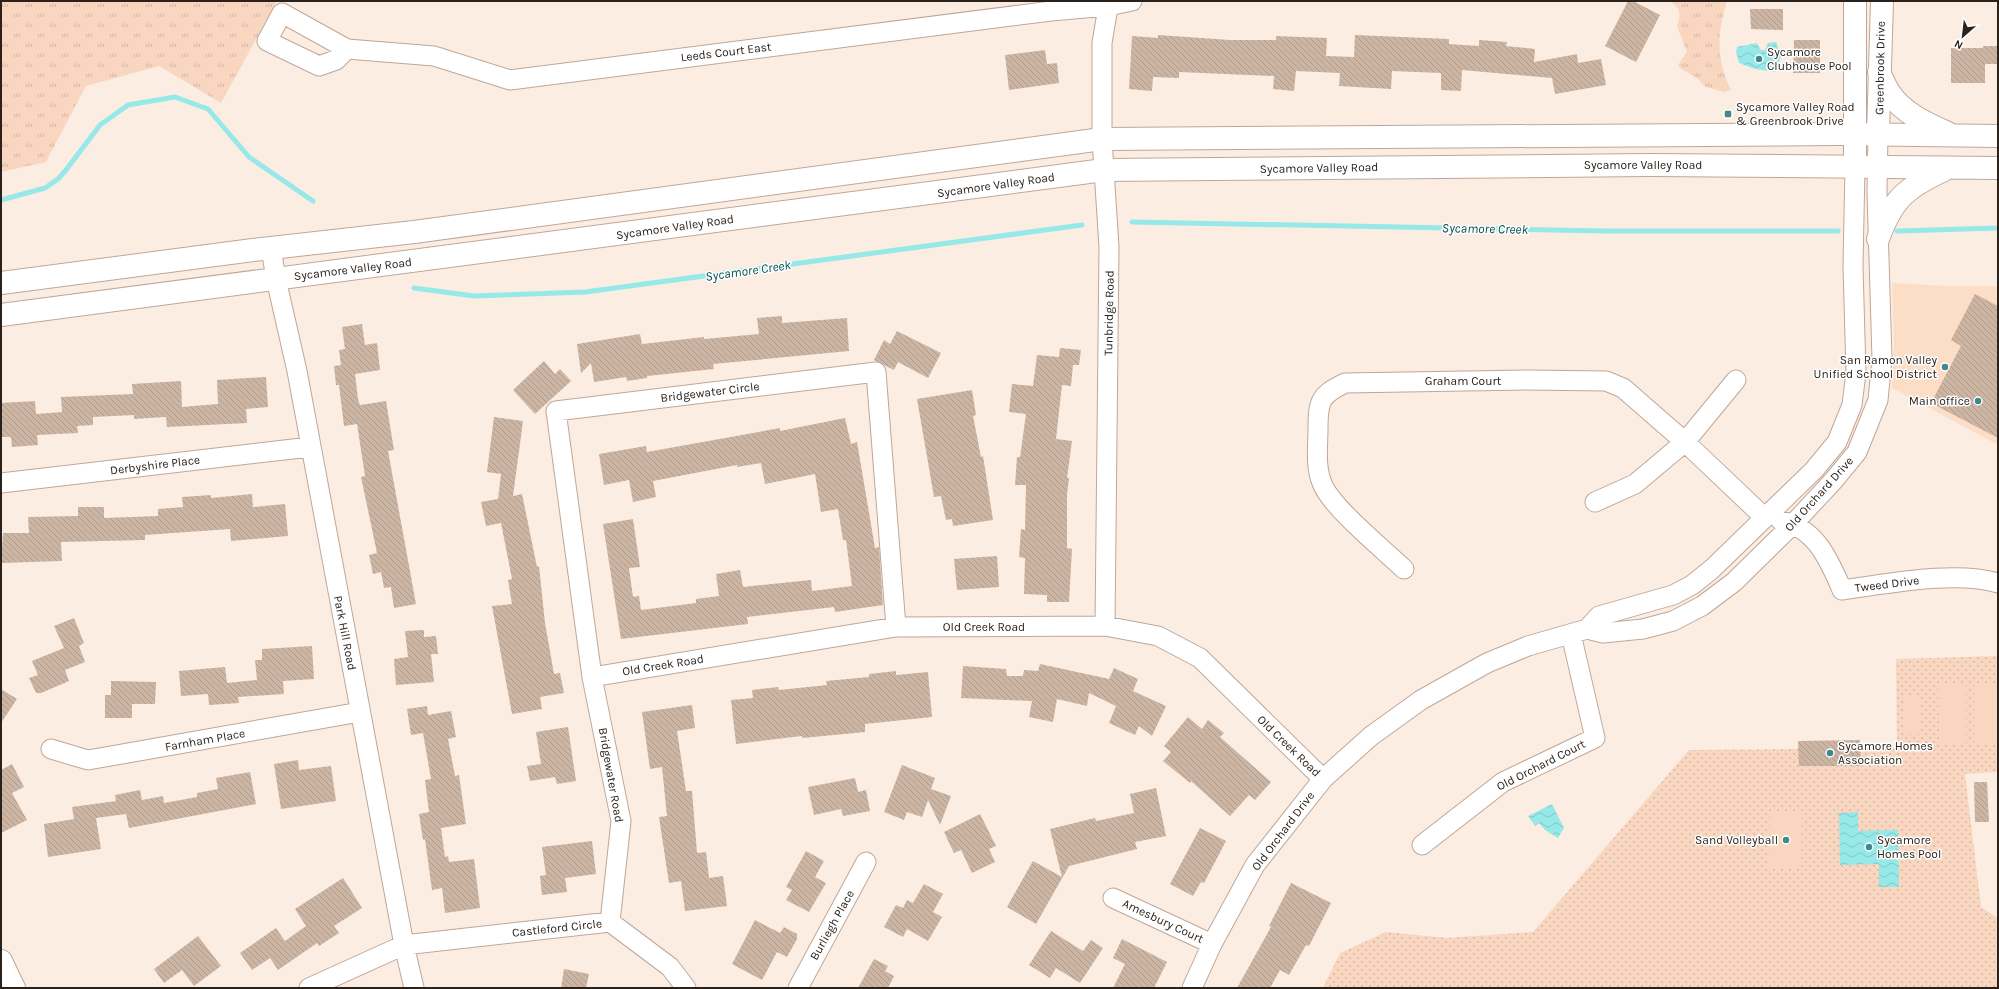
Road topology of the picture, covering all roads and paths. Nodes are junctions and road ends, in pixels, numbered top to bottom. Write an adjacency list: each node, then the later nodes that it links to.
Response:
1 (1132, 1): 4 (street, Leeds Court East)
2 (1855, 1): 7 (main road, Greenbrook Drive)
3 (1882, 1): 6 (main road, Greenbrook Drive)
4 (1108, 4): 5 (street, Leeds Court East); 11 (street, Tunbridge Road)
5 (347, 49)
6 (1879, 72): 8 (main road, Greenbrook Drive); 9 (main road)
7 (1855, 134): 8 (main road); 11 (main road); 12 (main road, Greenbrook Drive)
8 (1878, 134): 9 (main road); 13 (street, Old Orchard Drive)
9 (1955, 135): 10 (main road)
10 (1998, 136)
11 (1102, 139): 16 (street, Tunbridge Road); 18 (main road)
12 (1855, 166): 13 (main road, Sycamore Valley Road); 16 (main road, Sycamore Valley Road); 27 (street, Old Orchard Drive)
13 (1878, 166): 14 (main road, Sycamore Valley Road); 17 (street, Old Orchard Drive)
14 (1949, 168): 15 (main road, Sycamore Valley Road); 17 (main road)
15 (1998, 168)
16 (1104, 170): 19 (main road, Sycamore Valley Road); 31 (street, Tunbridge Road)
17 (1878, 238): 28 (street, Old Orchard Drive)
18 (271, 248): 19 (street, Park Hill Road); 20 (main road)
19 (276, 279): 21 (main road, Sycamore Valley Road); 24 (street, Park Hill Road)
20 (1, 283)
21 (1, 315)
22 (1736, 380): 23 (street)
23 (1685, 442): 26 (street); 27 (street, Graham Court); 29 (street, Graham Court)
24 (310, 447): 25 (street, Derbyshire Place); 35 (street, Park Hill Road)
25 (1, 482)
26 (1595, 502)
27 (1764, 517): 28 (street, Tweed Drive); 33 (street, Old Orchard Drive)
28 (1794, 523): 30 (street, Tweed Drive); 33 (street, Old Orchard Drive)
29 (1404, 569)
30 (1998, 583)
31 (1105, 626): 32 (street, Old Creek Road); 37 (street, Old Creek Road)
32 (896, 627): 34 (street, Old Creek Road); 34 (street, Bridgewater Circle)
33 (1579, 631): 37 (street, Old Orchard Drive); 38 (street, Old Orchard Court)
34 (592, 677): 41 (street, Bridgewater Road)
35 (360, 712): 36 (street, Farnham Place); 43 (street, Park Hill Road)
36 (51, 749)
37 (1323, 779): 42 (street, Old Orchard Drive)
38 (1422, 845)
39 (866, 862): 49 (street, Burliegh Place)
40 (1113, 898): 42 (street, Amesbury Court)
41 (610, 922): 43 (street, Castleford Circle); 48 (street, Castleford Circle)
42 (1212, 944): 50 (street, Old Orchard Drive)
43 (404, 945): 46 (street, Castleford Circle); 47 (street, Park Hill Road)
44 (1, 961): 45 (main road)
45 (14, 988)
46 (309, 988)
47 (414, 988)
48 (686, 988)
49 (798, 988)
50 (1192, 988)

